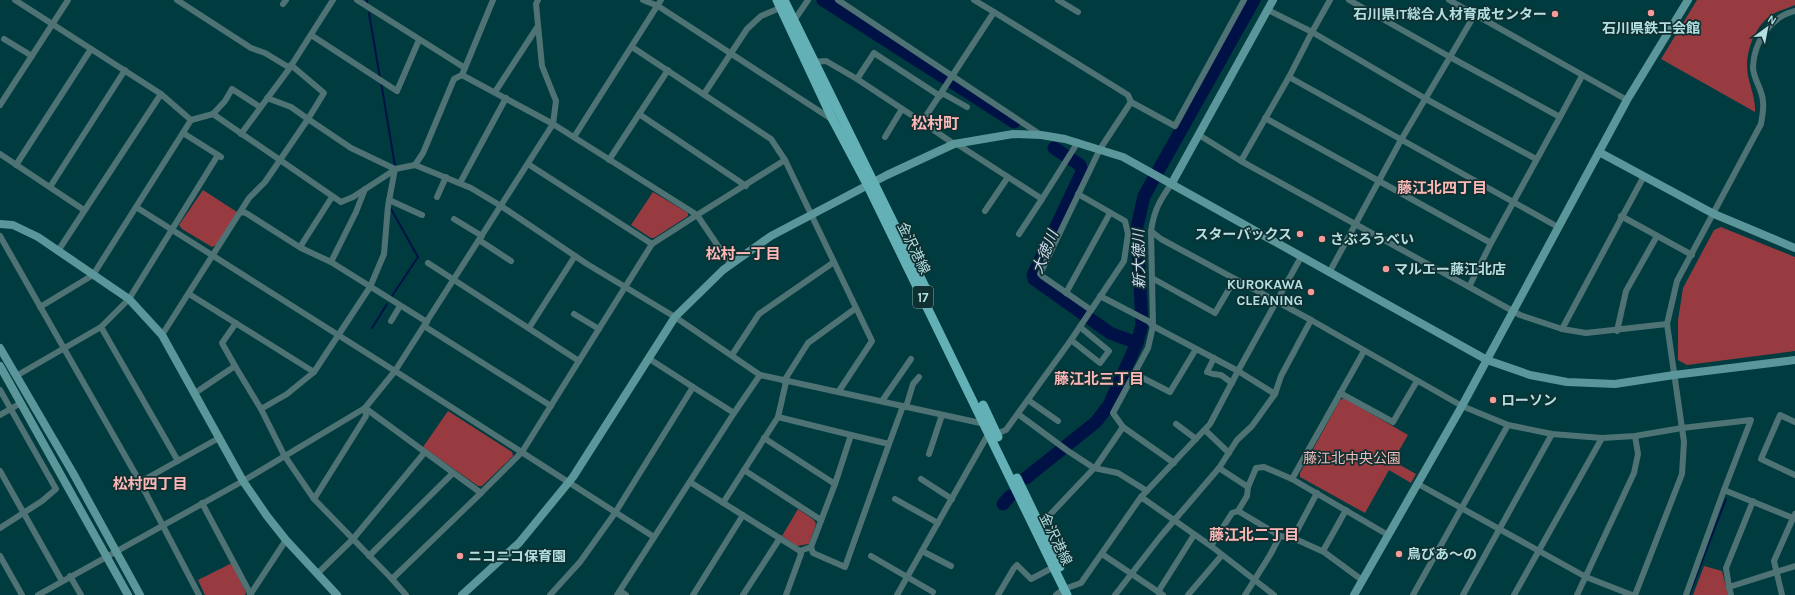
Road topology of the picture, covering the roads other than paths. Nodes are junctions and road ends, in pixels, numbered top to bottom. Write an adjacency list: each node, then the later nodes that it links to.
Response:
1 (15, 0): 28 (street)
2 (68, 0): 28 (street)
3 (177, 0): 40 (street)
4 (333, 0): 31 (street)
5 (357, 0): 33 (street)
6 (493, 0): 41 (street)
7 (538, 0): 29 (street)
8 (644, 0): 21 (street)
9 (661, 0): 21 (street)
10 (808, 0): 27 (street)
11 (838, 0): 45 (street)
12 (974, 0): 24 (street)
13 (1058, 0): 25 (street)
14 (1244, 0): 57 (street)
15 (1273, 0): 22 (street)
16 (1330, 0): 30 (street)
17 (1349, 0): 38 (street)
18 (1450, 0): 26 (street)
19 (1688, 0): 56 (street)
20 (780, 3): 27 (main road, 金沢港線 / 17); 36 (street)
21 (658, 6): 34 (street); 36 (street)
22 (1268, 10): 30 (street); 74 (street)
23 (1795, 11): 115 (street)
24 (994, 12): 45 (street); 57 (street)
25 (1078, 12)
26 (1475, 14): 38 (street); 46 (street)
27 (791, 23): 39 (main road, 金沢港線 / 17)
28 (52, 24): 35 (street); 37 (street)
29 (538, 26): 49 (street); 70 (street)
30 (1312, 32): 47 (street); 55 (street)
31 (311, 35): 33 (street); 40 (street)
32 (4, 39): 37 (street)
33 (419, 40): 41 (street)
34 (632, 47): 43 (street); 75 (street)
35 (91, 49): 42 (street); 89 (street)
36 (731, 54): 51 (street); 68 (street)
37 (32, 56): 58 (street)
38 (1450, 57): 55 (street); 64 (street)
39 (810, 62): 48 (street); 68 (main road, 金沢港線 / 17); 98 (main road, 金沢港線 / 17)
40 (291, 67): 53 (street); 66 (street)
41 (465, 68): 44 (street)
42 (125, 70): 50 (street); 100 (street)
43 (668, 70): 51 (street); 63 (street)
44 (462, 75): 49 (street); 90 (street)
45 (953, 75): 52 (street); 73 (street)
46 (1582, 76): 56 (street); 64 (street)
47 (1289, 77): 65 (street); 77 (street)
48 (857, 79): 52 (street); 61 (street)
49 (495, 92): 54 (street)
50 (161, 94): 67 (street); 110 (street)
51 (704, 94): 85 (street)
52 (941, 94): 60 (street); 69 (street)
53 (267, 98): 59 (street); 66 (street)
54 (506, 98): 70 (street); 95 (street)
55 (1426, 99): 77 (street); 83 (street)
56 (1627, 100): 81 (street)
57 (1131, 102): 80 (street)
58 (0, 105)
59 (260, 107): 62 (street); 72 (street)
60 (966, 107)
61 (902, 109): 69 (street); 76 (street)
62 (213, 114): 67 (street); 72 (street)
63 (639, 114): 84 (street); 99 (street)
64 (1560, 117): 83 (street)
65 (1265, 118): 87 (street); 96 (street)
66 (308, 119): 86 (street); 91 (street)
67 (191, 120): 71 (street)
68 (833, 120): 98 (main road, 金沢港線 / 17)
69 (922, 122): 79 (street)
70 (553, 124): 75 (street); 88 (street)
71 (183, 133): 109 (street); 123 (street)
72 (241, 134): 86 (street)
73 (1041, 135): 78 (street); 79 (street)
74 (1198, 135): 87 (street); 97 (street)
75 (574, 137): 84 (street)
76 (885, 137)
77 (1402, 140): 96 (street); 107 (street)
78 (1078, 142): 80 (street); 105 (street)
79 (955, 144): 94 (street); 98 (street)
80 (1100, 148): 97 (street); 102 (street)
81 (1599, 152): 92 (street); 122 (street)
82 (0, 154): 89 (street)
83 (1536, 159): 107 (street)
84 (609, 160): 116 (street)
85 (785, 160): 99 (street); 114 (street)
86 (279, 161): 103 (street); 112 (street)
87 (1241, 161): 121 (street)
88 (528, 164): 108 (street); 130 (street)
89 (16, 165): 100 (street)
90 (415, 165): 91 (street); 93 (street)
91 (394, 169): 101 (street); 106 (street)
92 (1644, 176): 115 (street); 118 (street)
93 (446, 177): 95 (street); 104 (street)
94 (1008, 177): 105 (street); 111 (street)
95 (460, 182): 108 (street)
96 (1379, 182): 121 (street); 129 (street)
97 (1172, 183): 124 (street); 137 (street)
98 (871, 184): 114 (street); 224 (main road, 金沢港線 / 17)
99 (746, 186): 116 (street)
100 (50, 187): 110 (street)
101 (365, 190): 103 (street); 139 (street)
102 (1078, 194): 113 (street); 151 (street)
103 (332, 197): 131 (street)
104 (437, 197)
105 (1042, 199): 125 (street)
106 (389, 200): 117 (street); 148 (street)
107 (1514, 201): 122 (street); 129 (street)
108 (501, 206): 128 (street); 136 (street)
109 (136, 207): 123 (street); 144 (street)
110 (84, 210): 133 (street)
111 (985, 211)
112 (241, 212): 131 (street); 135 (street)
113 (1110, 213): 151 (street); 153 (street)
114 (811, 214): 140 (street); 142 (street)
115 (1714, 214): 132 (street); 134 (street)
116 (697, 215): 130 (street); 142 (street)
117 (422, 216)
118 (1621, 216): 127 (street); 173 (street)
119 (454, 219): 128 (street)
120 (0, 224): 133 (street)
121 (1356, 225): 143 (street); 150 (street)
122 (1558, 227): 159 (street)
123 (172, 230): 135 (street); 154 (street)
124 (1151, 231): 145 (street); 146 (street)
125 (1019, 234)
126 (0, 236): 157 (street)
127 (1657, 236): 134 (street); 174 (street)
128 (481, 238): 138 (street); 147 (street)
129 (1492, 243): 150 (street)
130 (652, 244): 149 (street)
131 (300, 247): 139 (street)
132 (1795, 248)
133 (58, 251): 144 (street)
134 (1692, 255): 168 (street)
135 (213, 256): 152 (street); 175 (street)
136 (575, 256): 149 (street); 171 (street)
137 (1301, 257): 143 (street); 155 (street)
138 (511, 260)
139 (331, 262): 148 (street)
140 (834, 262): 158 (street); 182 (street)
141 (428, 263): 147 (street)
142 (731, 265): 162 (street)
143 (1329, 273): 186 (street)
144 (93, 275): 154 (street); 157 (street)
145 (1152, 278): 146 (street); 167 (street)
146 (1235, 279): 155 (street)
147 (454, 280): 166 (street); 171 (street)
148 (370, 287): 156 (street); 175 (street)
149 (625, 287): 162 (street); 172 (street)
150 (1469, 287): 159 (street)
151 (1066, 293): 161 (street)
152 (189, 294): 165 (street); 176 (street)
153 (1100, 296): 161 (street); 167 (street)
154 (129, 299): 169 (street); 176 (street)
155 (1276, 302): 163 (street); 192 (street)
156 (400, 306): 164 (street); 166 (street)
157 (40, 307): 179 (street)
158 (856, 308): 199 (street); 204 (street)
159 (1512, 311): 173 (street); 186 (street)
160 (574, 314): 172 (street)
161 (1088, 314): 170 (street)
162 (675, 317): 182 (street); 183 (street)
163 (1311, 320): 181 (street); 207 (street)
164 (391, 321)
165 (236, 323): 190 (street); 193 (street)
166 (426, 324): 191 (street); 211 (street)
167 (1151, 324): 180 (street); 194 (street)
168 (1667, 324): 174 (street); 196 (street)
169 (101, 327): 179 (street); 244 (street)
170 (1080, 327): 177 (street); 177 (street)
171 (529, 328): 188 (street)
172 (599, 329): 188 (street)
173 (1562, 329): 174 (street)
174 (1617, 331)
175 (339, 334): 191 (street); 193 (street)
176 (162, 335): 205 (street)
177 (1071, 340): 208 (street)
178 (0, 348): 197 (street)
179 (64, 349): 197 (street); 255 (street)
180 (1196, 349): 184 (street); 194 (street)
181 (1364, 350): 200 (street); 206 (street)
182 (732, 355): 195 (street)
183 (648, 358): 202 (street); 257 (street)
184 (1214, 358): 192 (street); 201 (street)
185 (911, 359): 209 (street)
186 (1487, 360): 196 (street); 212 (street)
187 (1795, 360): 196 (street)
188 (579, 361): 211 (street)
189 (0, 366): 210 (street)
190 (235, 366): 205 (street); 216 (street)
191 (396, 370): 214 (street); 240 (street)
192 (1238, 371): 201 (street); 207 (street)
193 (314, 372): 216 (street)
194 (1135, 374): 227 (street)
195 (760, 375): 199 (street); 217 (street)
196 (1674, 375): 228 (street)
197 (16, 376): 298 (street)
198 (919, 377): 213 (street)
199 (785, 381): 204 (street); 221 (street)
200 (1417, 381): 206 (street); 212 (street)
201 (1232, 383): 229 (street)
202 (694, 387): 217 (street); 278 (street)
203 (0, 390): 215 (street)
204 (839, 391): 209 (street)
205 (195, 393): 234 (street)
206 (1340, 393): 252 (street)
207 (1275, 394): 241 (street)
208 (1028, 400): 218 (street); 222 (street)
209 (882, 402): 213 (street)
210 (21, 403): 215 (street); 260 (street)
211 (551, 406): 240 (street)
212 (1462, 406): 226 (street); 259 (street)
213 (904, 407): 220 (street); 238 (street)
214 (365, 408): 239 (street); 243 (street); 268 (street)
215 (11, 409): 219 (street); 264 (street)
216 (261, 409): 243 (street)
217 (734, 413): 256 (street)
218 (1018, 414): 230 (street); 246 (street)
219 (0, 415)
220 (942, 415): 224 (street); 242 (street)
221 (778, 417): 232 (street); 235 (street)
222 (1058, 421)
223 (1795, 422): 251 (street)
224 (988, 423): 230 (main road, 金沢港線 / 17)
225 (1176, 424): 237 (street)
226 (1508, 425): 231 (street); 274 (street)
227 (1123, 427): 245 (street); 246 (street)
228 (1682, 428): 233 (street); 262 (street); 355 (street)
229 (1205, 430): 237 (street); 241 (street)
230 (993, 434): 270 (street); 284 (main road, 金沢港線 / 17)
231 (1552, 434): 236 (street); 287 (street)
232 (851, 435): 238 (street); 258 (street)
233 (1635, 436): 236 (street); 316 (street)
234 (219, 438): 244 (street); 254 (street)
235 (764, 438): 248 (street); 258 (street)
236 (1602, 438): 302 (street)
237 (1196, 439): 245 (street)
238 (889, 444): 297 (street)
239 (425, 452): 250 (street); 292 (street)
240 (522, 452): 257 (street); 265 (street)
241 (1228, 453): 247 (street)
242 (929, 454)
243 (284, 455): 254 (street); 268 (street)
244 (178, 461): 255 (street)
245 (1174, 463): 263 (street)
246 (1094, 468): 263 (street); 284 (street)
247 (1219, 468): 261 (street); 282 (street)
248 (744, 470): 273 (street); 281 (street)
249 (0, 471): 277 (street)
250 (454, 473): 265 (street); 307 (street)
251 (1795, 475)
252 (1292, 479): 261 (street); 266 (street)
253 (921, 480): 270 (street)
254 (243, 481): 272 (street); 295 (street)
255 (140, 482): 285 (street)
256 (690, 482): 273 (street); 291 (street)
257 (568, 483): 278 (street); 336 (street)
258 (835, 484): 281 (street)
259 (1418, 484): 274 (street); 289 (street)
260 (66, 485): 264 (street); 306 (street)
261 (1248, 487): 276 (street)
262 (1724, 490): 271 (street); 356 (street)
263 (1147, 491): 267 (street)
264 (55, 492): 277 (street)
265 (481, 493): 318 (street)
266 (1317, 493): 275 (street); 294 (street)
267 (1141, 497): 282 (street); 303 (street)
268 (314, 499): 292 (street)
269 (895, 499): 283 (street)
270 (952, 499): 283 (street)
271 (1753, 501): 280 (street); 322 (street)
272 (202, 503): 285 (street); 328 (street)
273 (723, 503): 279 (street)
274 (1461, 508): 287 (street); 350 (street)
275 (1346, 510): 289 (street); 301 (street)
276 (1238, 512): 290 (street); 296 (street)
277 (24, 513): 286 (street); 321 (street)
278 (615, 513): 291 (street); 337 (street)
279 (743, 515): 293 (street); 339 (street)
280 (1794, 516): 312 (street)
281 (821, 520): 297 (street)
282 (1173, 521): 288 (street); 314 (street)
283 (938, 523): 300 (street)
284 (1036, 523): 310 (main road, 金沢港線 / 17)
285 (163, 524): 298 (street); 334 (street)
286 (0, 528)
287 (1500, 529): 302 (street); 351 (street)
288 (1194, 535): 296 (street); 326 (street)
289 (1388, 535): 320 (street)
290 (1280, 536): 294 (street); 319 (street)
291 (654, 537): 325 (street)
292 (353, 538): 307 (street); 313 (street)
293 (780, 538): 299 (street); 340 (street)
294 (1294, 538): 301 (street)
295 (286, 540): 313 (street); 328 (street)
296 (1211, 546): 304 (street)
297 (811, 547): 299 (street)
298 (116, 551): 306 (street); 333 (street)
299 (800, 551): 341 (street)
300 (922, 551): 309 (street); 317 (street)
301 (1323, 551): 320 (street)
302 (1539, 551): 316 (street); 352 (street)
303 (1102, 554): 314 (street); 323 (street)
304 (1222, 555): 319 (street); 346 (street)
305 (0, 556): 330 (street)
306 (106, 556): 315 (street); 332 (street)
307 (369, 556): 318 (street)
308 (872, 556): 317 (street)
309 (951, 566)
310 (1056, 566): 323 (main road, 金沢港線 / 17); 343 (street)
311 (1795, 566): 312 (street)
312 (1777, 572): 322 (street); 358 (street)
313 (317, 574): 329 (street)
314 (1132, 574): 326 (street); 345 (street)
315 (70, 576): 321 (street); 331 (street)
316 (1586, 577): 353 (street); 354 (street)
317 (907, 578): 324 (street); 342 (street)
318 (392, 579): 335 (street)
319 (1254, 579): 347 (street); 348 (street)
320 (1362, 580): 349 (street)
321 (62, 581): 327 (street)
322 (1729, 587): 357 (street)
323 (1069, 591): 344 (street)
324 (933, 592)
325 (618, 593): 338 (street)
326 (1158, 593)
327 (42, 594)
328 (251, 594)
329 (334, 594)
330 (22, 595)
331 (81, 595)
332 (128, 595)
333 (140, 595)
334 (200, 595)
335 (406, 595)
336 (462, 595)
337 (550, 595)
338 (626, 595)
339 (693, 595)
340 (743, 595)
341 (786, 595)
342 (897, 595)
343 (998, 595)
344 (1056, 595)
345 (1115, 595)
346 (1188, 595)
347 (1245, 595)
348 (1274, 595)
349 (1354, 595)
350 (1413, 595)
351 (1463, 595)
352 (1514, 595)
353 (1577, 595)
354 (1632, 595)
355 (1636, 595)
356 (1686, 595)
357 (1731, 595)
358 (1782, 595)

